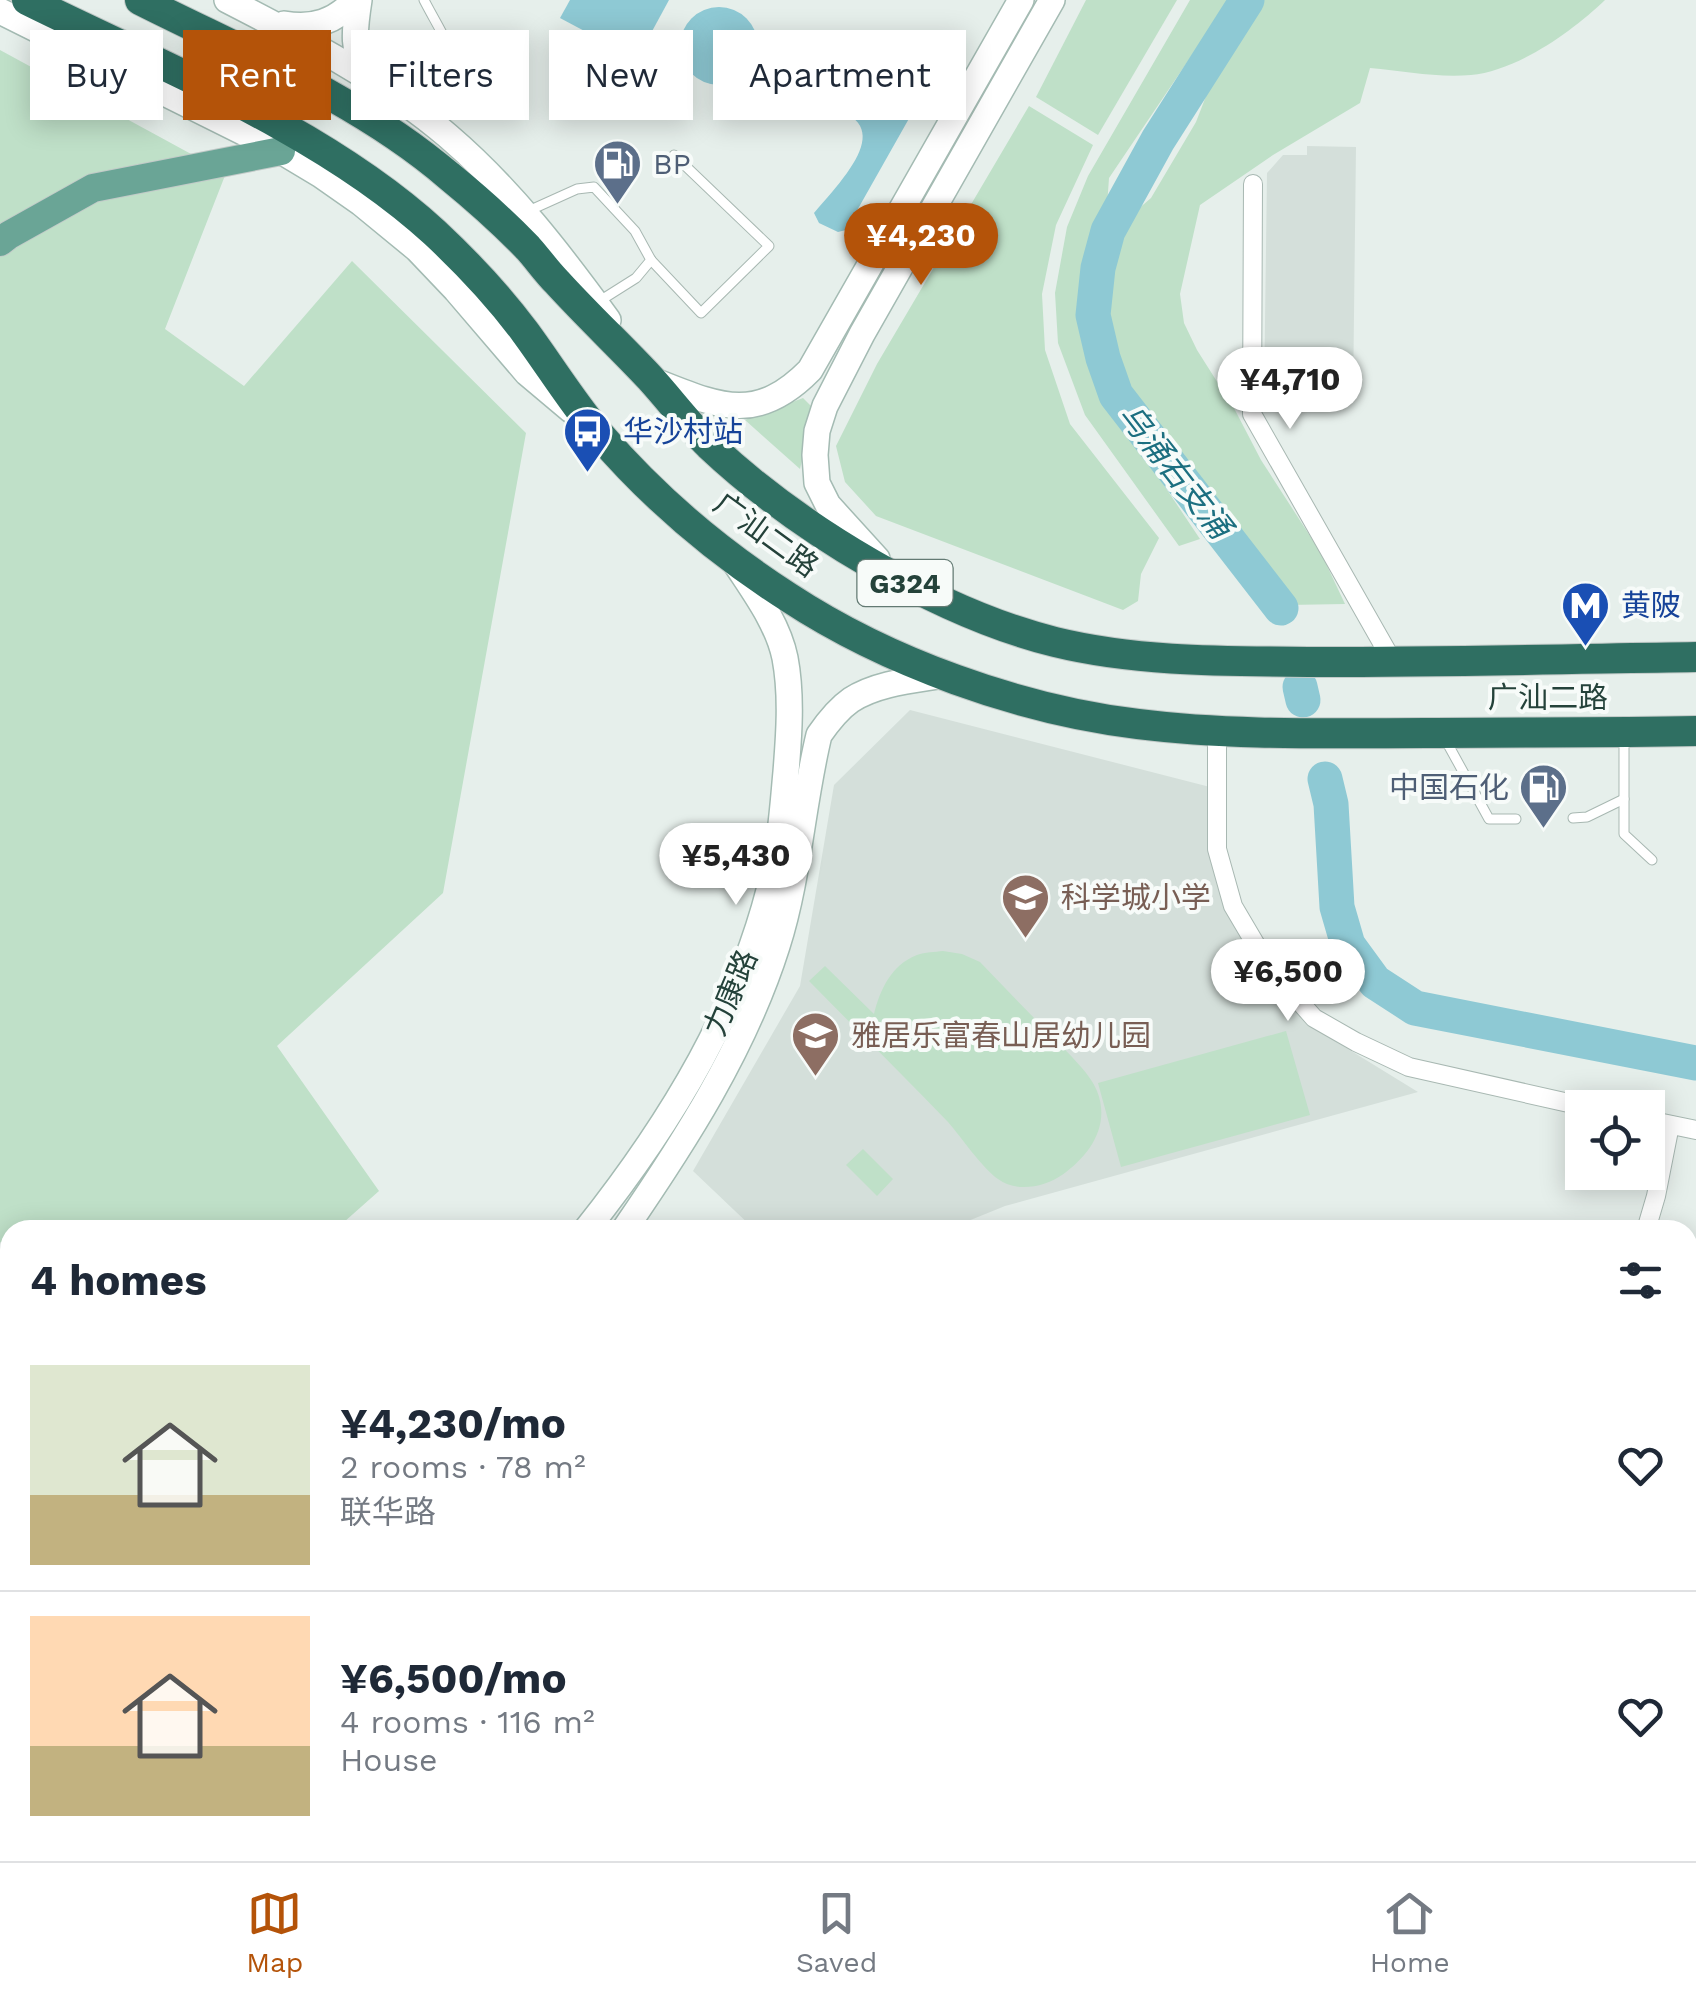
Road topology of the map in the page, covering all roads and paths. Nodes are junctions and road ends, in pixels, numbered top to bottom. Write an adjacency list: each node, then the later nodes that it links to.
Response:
1 (27, 0): 24 (highway, 广汕二路 / G324)
2 (140, 0): 23 (highway, 广汕二路 / G324)
3 (226, 0): 9 (street)
4 (357, 0): 9 (street); 10 (street)
5 (424, 0): 11 (lane)
6 (1022, 0): 13 (street)
7 (1052, 0): 26 (street)
8 (0, 11): 16 (street)
9 (270, 22): 12 (street)
10 (355, 30)
11 (439, 30)
12 (351, 69)
13 (966, 99)
14 (428, 120): 19 (street)
15 (954, 120): 23 (street)
16 (281, 151): 20 (main road); 24 (street)
17 (674, 155): 21 (lane)
18 (1254, 184): 28 (street)
19 (526, 213): 21 (lane); 22 (street)
20 (0, 242)
21 (651, 260): 22 (lane)
22 (596, 304): 23 (street)
23 (652, 380): 26 (highway, 广汕二路 / G324)
24 (597, 432): 25 (highway, 广汕二路 / G324)
25 (731, 556): 29 (highway, 广汕二路 / G324); 42 (street, 力康路)
26 (894, 578): 28 (highway, 广汕二路 / G324)
27 (1696, 657): 28 (highway, 广汕二路 / G324)
28 (1393, 662)
29 (944, 674): 30 (highway, 广汕二路 / G324); 43 (street, 力康路)
30 (1232, 730): 32 (highway, 广汕二路 / G324); 38 (street)
31 (1696, 731): 33 (highway, 广汕二路 / G324)
32 (1441, 732): 33 (highway, 广汕二路 / G324); 36 (lane)
33 (1624, 733): 34 (lane)
34 (1624, 798): 35 (lane); 37 (lane)
35 (1573, 818)
36 (1516, 819)
37 (1652, 860)
38 (1565, 1102)
39 (1665, 1124): 40 (street)
40 (1670, 1125): 41 (street); 44 (street)
41 (1696, 1130)
42 (593, 1220)
43 (631, 1220)
44 (1649, 1220)

